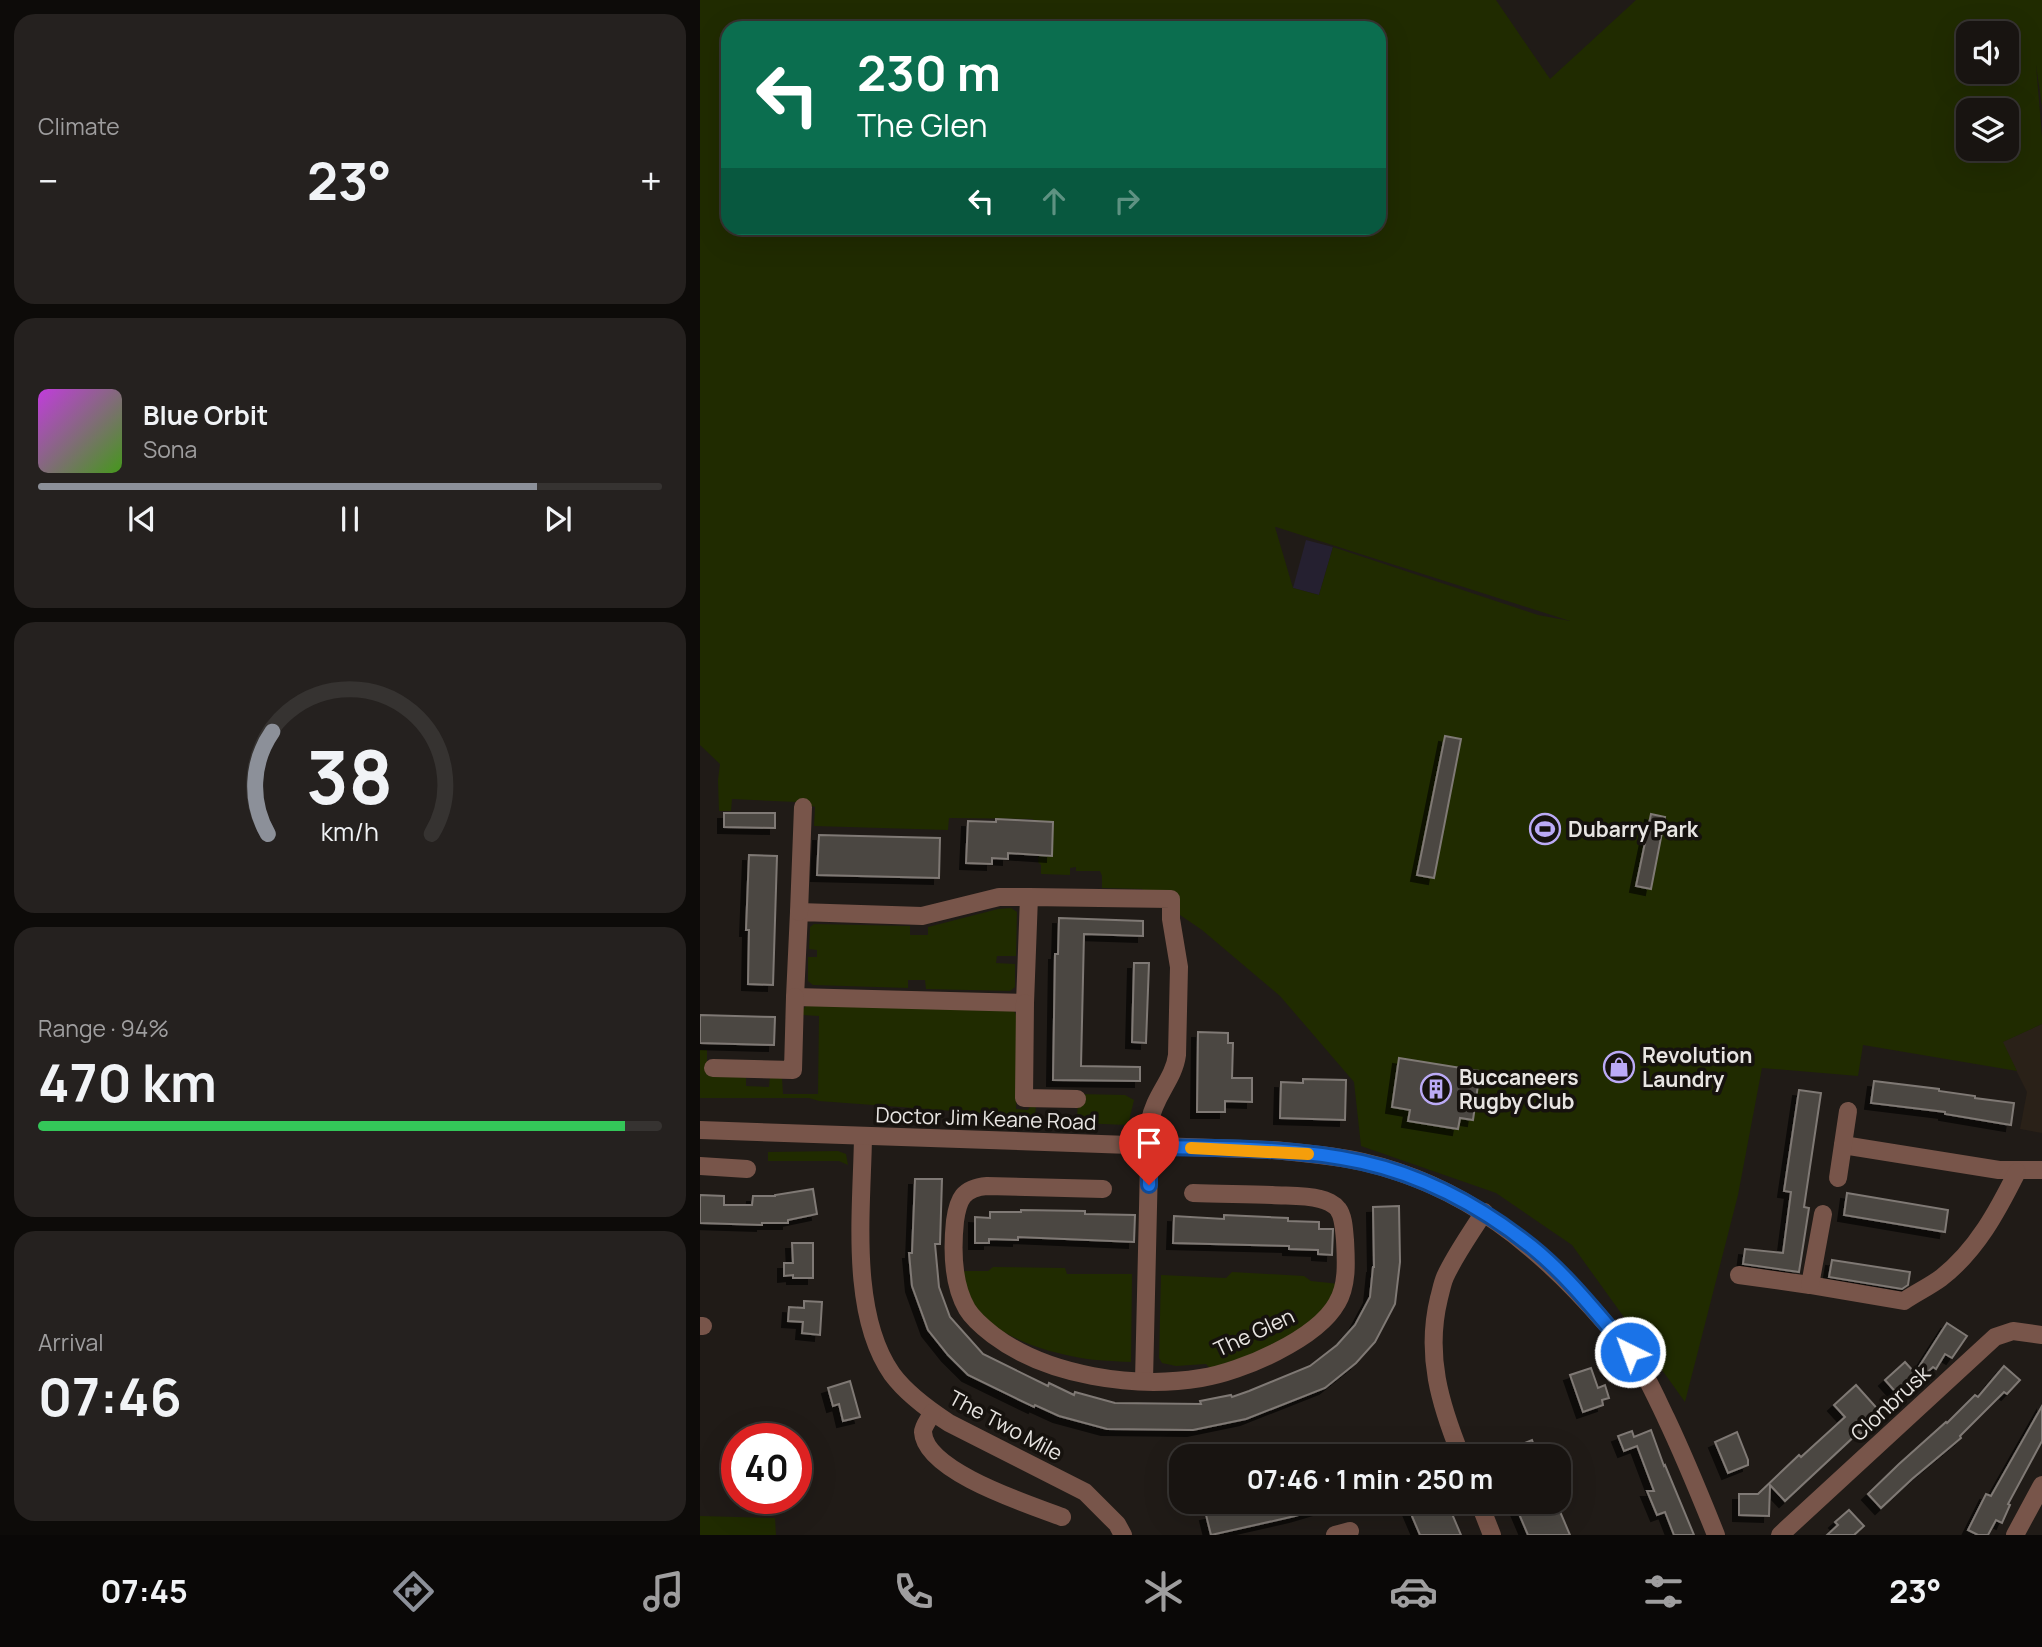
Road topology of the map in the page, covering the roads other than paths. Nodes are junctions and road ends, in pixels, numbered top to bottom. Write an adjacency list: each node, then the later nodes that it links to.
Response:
1 (803, 807): 3 (street)
2 (1029, 897): 3 (street); 5 (street); 12 (street)
3 (799, 912): 4 (street)
4 (795, 997): 5 (street); 6 (street)
5 (1026, 1003): 7 (street)
6 (713, 1068)
7 (1077, 1099)
8 (1848, 1111): 11 (street)
9 (700, 1130): 10 (street, Doctor Jim Keane Road)
10 (863, 1137): 12 (street, Doctor Jim Keane Road); 26 (street, The Two Mile)
11 (1843, 1145): 16 (street); 17 (street)
12 (1149, 1147): 20 (street, Doctor Jim Keane Road); 25 (street)
13 (700, 1166): 14 (street)
14 (747, 1169)
15 (2042, 1170): 16 (street)
16 (2017, 1171): 23 (street)
17 (1838, 1178)
18 (1103, 1189): 25 (street, The Glen)
19 (1193, 1193): 25 (street, The Glen)
20 (1484, 1212): 27 (street); 33 (street, Doctor Jim Keane Road)
21 (1823, 1214): 23 (street)
22 (1739, 1275): 23 (street)
23 (1810, 1284)
24 (2042, 1335): 34 (street, Clonbrusk)
25 (1144, 1381)
26 (932, 1413): 30 (street); 31 (street, The Two Mile)
27 (1456, 1444)
28 (2042, 1485): 35 (street)
29 (1484, 1514): 32 (street)
30 (1062, 1517)
31 (1123, 1535)
32 (1492, 1535)
33 (1716, 1535)
34 (1780, 1535)
35 (2015, 1535)

